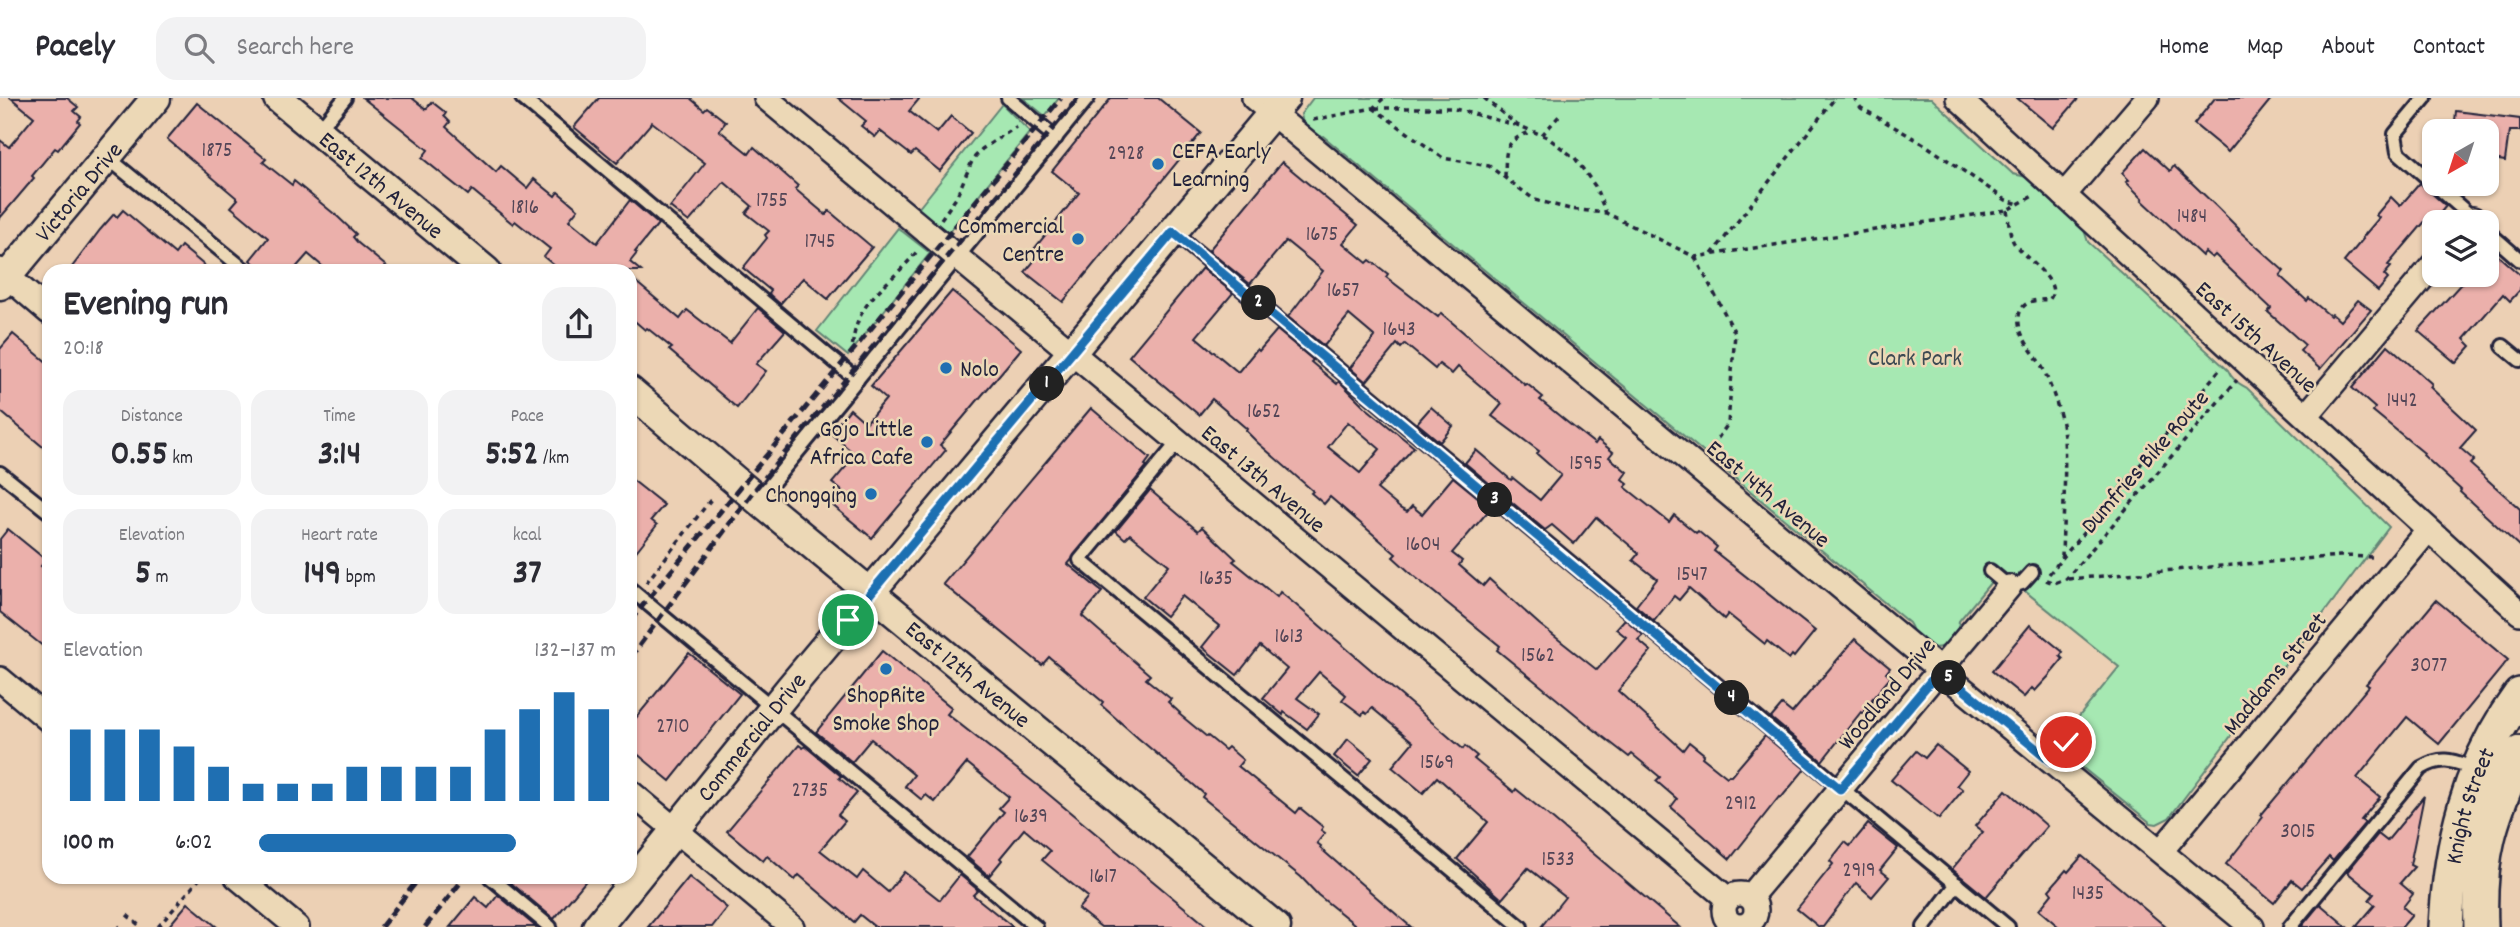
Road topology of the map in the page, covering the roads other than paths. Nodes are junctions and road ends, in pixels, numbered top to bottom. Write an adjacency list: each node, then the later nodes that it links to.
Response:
1 (156, 98): 14 (street, Victoria Drive)
2 (278, 98): 12 (street, East 12th Avenue)
3 (345, 98): 12 (lane)
4 (522, 98): 29 (lane)
5 (766, 98): 19 (street, East 13th Avenue)
6 (1008, 98): 13 (lane)
7 (1088, 98): 13 (lane)
8 (2147, 98): 15 (street)
9 (2425, 98): 16 (lane)
10 (1963, 100): 15 (street, East 15th Avenue)
11 (1270, 103): 17 (street, Commercial Drive); 43 (street, East 14th Avenue)
12 (318, 131): 22 (street, East 12th Avenue)
13 (1056, 138): 19 (lane)
14 (107, 156): 21 (lane); 23 (street, Victoria Drive)
15 (2064, 195): 31 (street, East 15th Avenue)
16 (2461, 210)
17 (1173, 232): 27 (street, Commercial Drive); 52 (lane)
18 (2499, 243): 20 (lane)
19 (957, 256): 27 (street, East 13th Avenue); 29 (lane)
20 (2520, 260)
21 (238, 264)
22 (478, 264)
23 (2, 277): 25 (street)
24 (2422, 278): 31 (street)
25 (42, 307)
26 (2503, 346): 28 (lane)
27 (1073, 353): 32 (street, East 13th Avenue); 40 (street, Commercial Drive)
28 (2520, 360)
29 (854, 377): 34 (lane)
30 (637, 397): 34 (street, East 12th Avenue)
31 (2306, 416): 36 (street, East 15th Avenue)
32 (1179, 441): 61 (street, East 13th Avenue); 69 (lane)
33 (0, 473): 35 (lane)
34 (758, 500): 40 (street, East 12th Avenue)
35 (42, 506)
36 (2428, 530): 42 (street, East 15th Avenue); 55 (street, Maddams Street)
37 (1990, 571): 39 (lane)
38 (2032, 572): 39 (lane)
39 (2009, 587): 43 (street, Woodland Drive)
40 (872, 592): 46 (street, Commercial Drive); 68 (street, East 12th Avenue)
41 (637, 594): 46 (lane)
42 (2520, 613)
43 (1940, 670): 50 (street, East 14th Avenue); 52 (street, Woodland Drive)
44 (0, 679): 47 (street)
45 (2520, 695): 51 (main road, Knight Street)
46 (774, 708): 54 (street, Commercial Drive); 67 (lane)
47 (42, 714)
48 (2078, 727): 50 (lane)
49 (2520, 753): 75 (main road, Knight Street)
50 (2051, 761): 55 (street, East 14th Avenue)
51 (2477, 769): 73 (lane); 74 (main road, Knight Street)
52 (1840, 789): 60 (lane); 61 (street, Woodland Drive)
53 (637, 798): 54 (street)
54 (677, 831): 56 (street, Commercial Drive); 66 (street)
55 (2161, 851): 72 (street, East 14th Avenue)
56 (637, 879)
57 (246, 884): 63 (street)
58 (498, 884): 64 (lane)
59 (633, 884): 65 (street, Commercial Drive)
60 (1957, 884): 70 (lane); 71 (lane)
61 (1749, 910): 62 (street)
62 (1727, 925)
63 (298, 927)
64 (550, 927)
65 (597, 927)
66 (792, 927)
67 (1036, 927)
68 (1276, 927)
69 (1521, 927)
70 (1924, 927)
71 (2008, 927)
72 (2252, 927)
73 (2290, 927)
74 (2446, 927)
75 (2481, 927)

